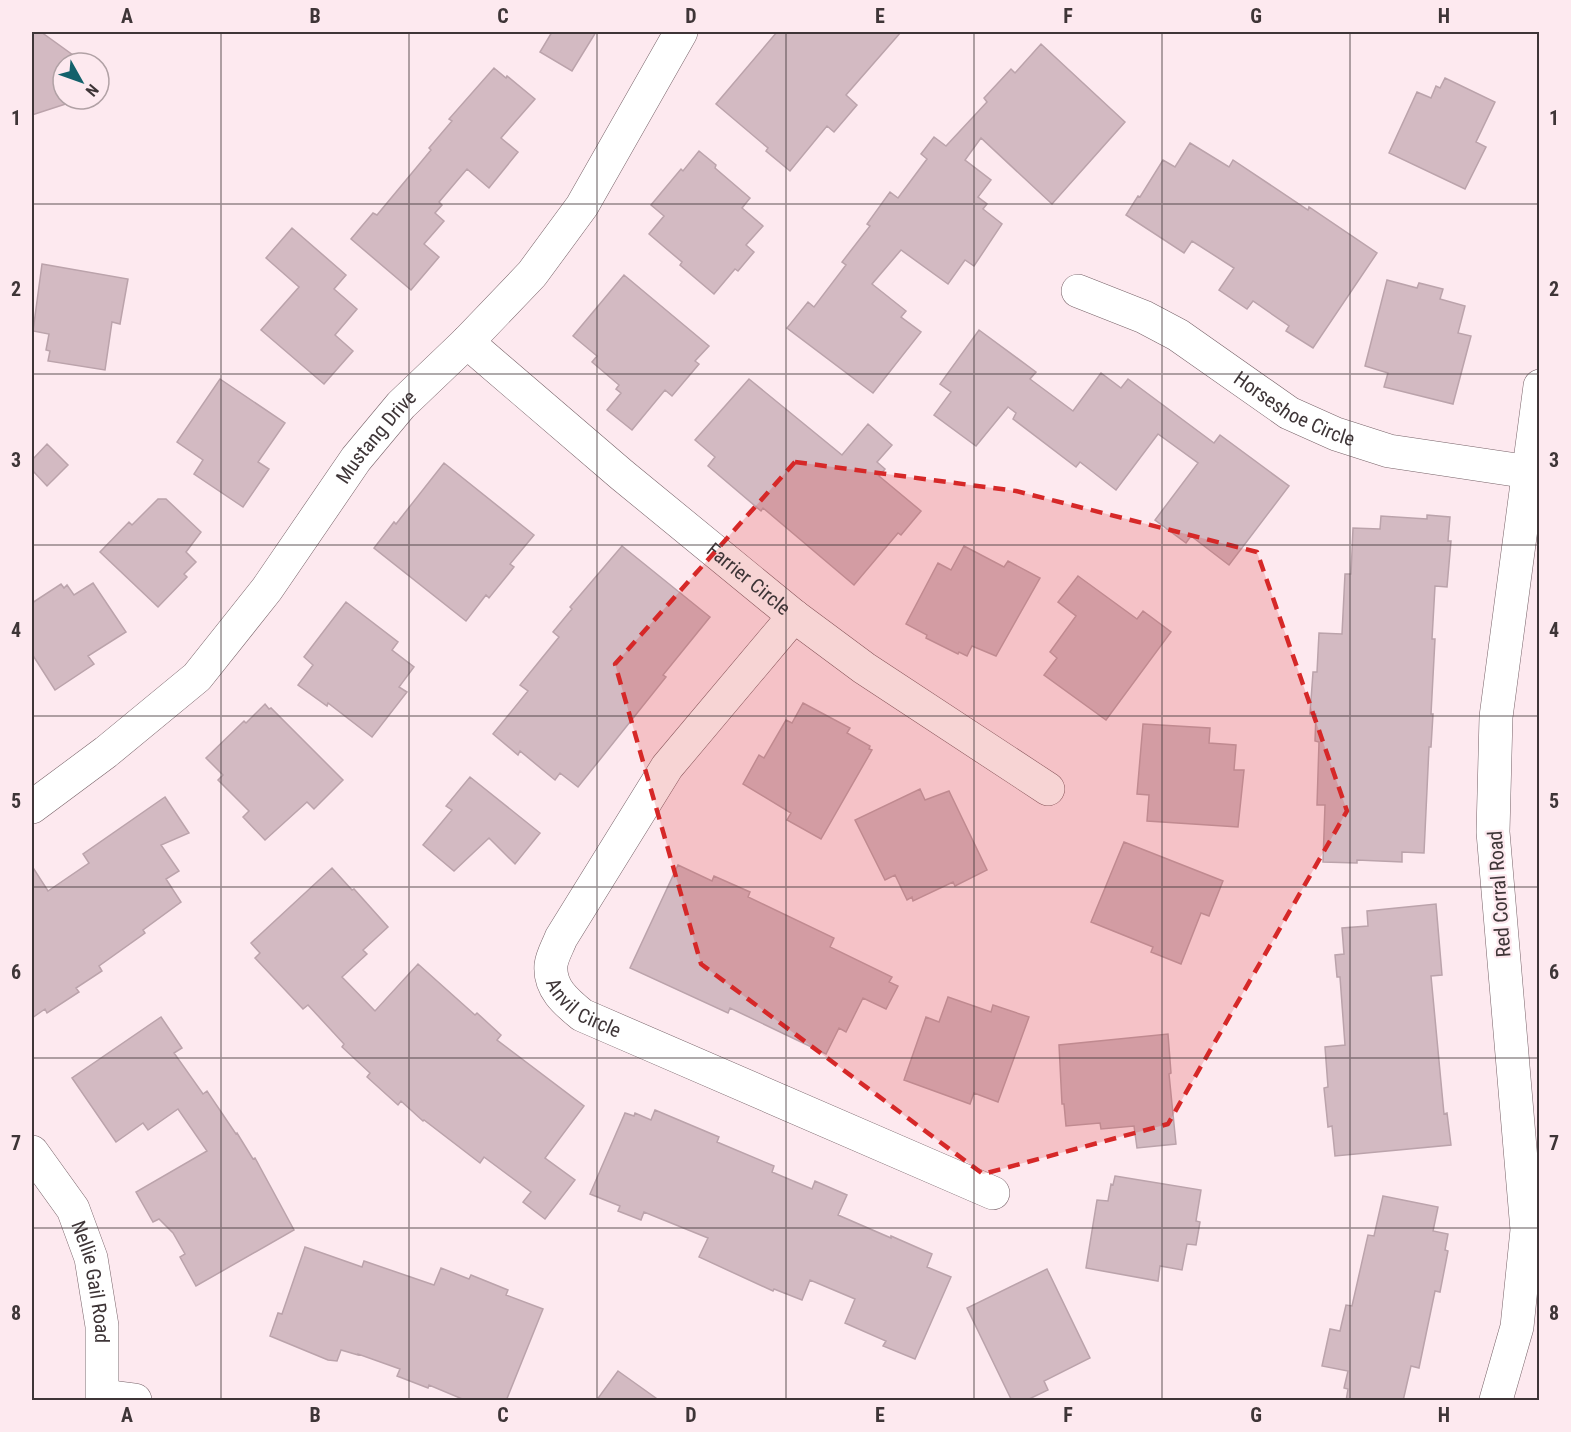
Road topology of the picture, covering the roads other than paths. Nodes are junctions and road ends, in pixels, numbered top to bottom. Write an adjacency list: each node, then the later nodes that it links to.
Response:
1 (681, 32): 3 (street, Mustang Drive)
2 (1078, 291): 5 (street, Horseshoe Circle)
3 (467, 342): 6 (street, Farrier Circle); 8 (street, Mustang Drive)
4 (1539, 386): 5 (street, Red Corral Road)
5 (1529, 472): 12 (street, Red Corral Road)
6 (794, 616): 7 (street, Farrier Circle); 10 (street, Anvil Circle)
7 (1048, 789)
8 (32, 807)
9 (32, 1152): 11 (street, Nellie Gail Road)
10 (993, 1193)
11 (114, 1399)
12 (1496, 1401)

